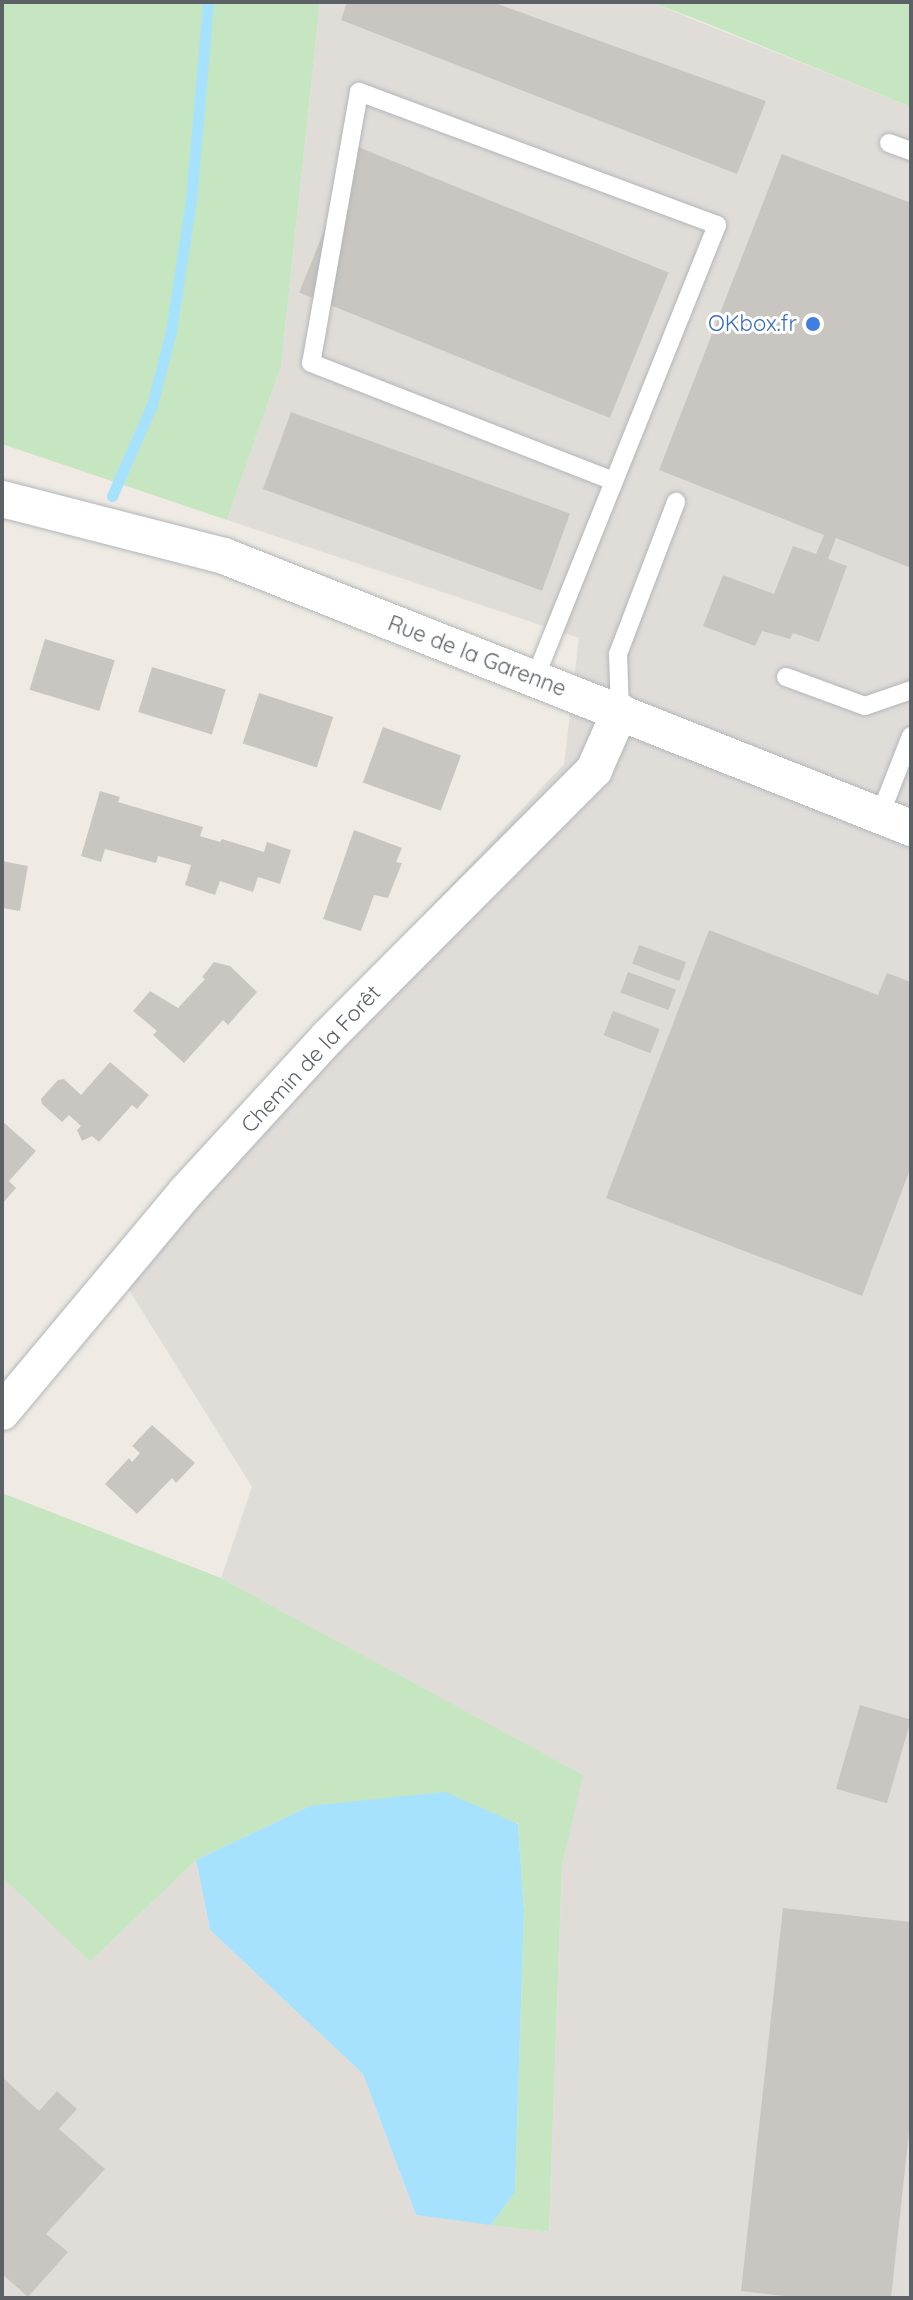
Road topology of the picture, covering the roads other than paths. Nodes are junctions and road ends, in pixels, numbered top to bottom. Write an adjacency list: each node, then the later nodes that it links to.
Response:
1 (889, 143): 2 (lane)
2 (911, 151)
3 (614, 481): 3 (lane); 7 (lane)
4 (676, 502): 9 (lane)
5 (13, 504): 7 (street, Rue de la Garenne)
6 (786, 677): 8 (lane)
7 (535, 678): 9 (street, Rue de la Garenne)
8 (911, 690)
9 (620, 711): 11 (street, Rue de la Garenne); 12 (street, Chemin de la Forêt)
10 (911, 736): 11 (lane)
11 (896, 821)
12 (2, 1412)

